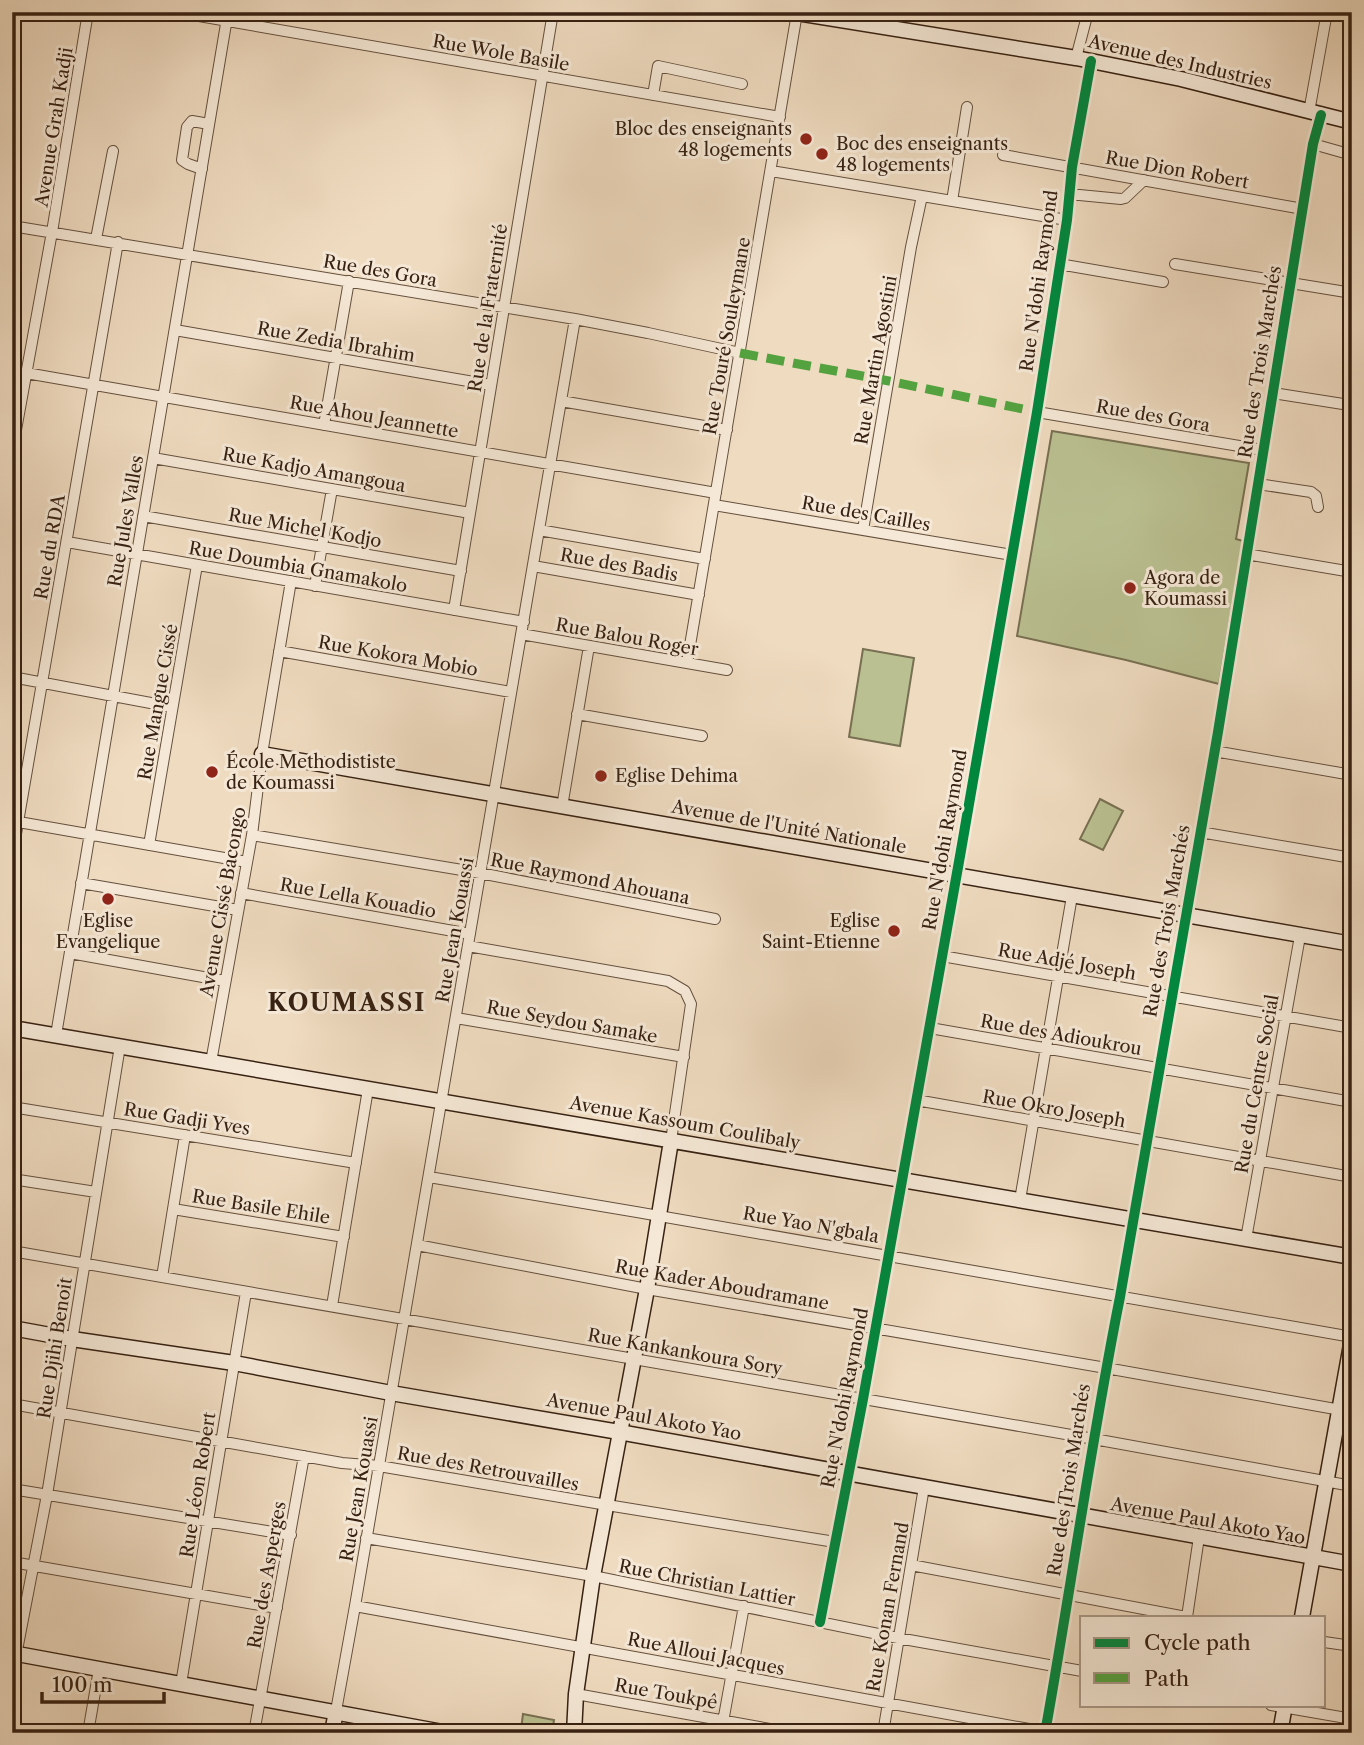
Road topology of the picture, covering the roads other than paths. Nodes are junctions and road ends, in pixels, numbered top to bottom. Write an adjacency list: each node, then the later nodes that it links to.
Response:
1 (88, 12): 32 (street, Avenue Grah Kadji)
2 (176, 12): 7 (street, Rue Wole Basile)
3 (553, 12): 10 (street, Rue de la Fraternité)
4 (1088, 12): 8 (street)
5 (1328, 12): 14 (street, Rue des Trois Marchés)
6 (800, 13): 8 (street, Avenue des Industries); 15 (street, Rue Touré Souleymane)
7 (227, 16): 10 (street, Rue Wole Basile); 17 (street, Rue Jules Valles)
8 (1076, 58): 9 (street, Avenue des Industries)
9 (1091, 61): 14 (street, Avenue des Industries); 22 (street, Rue N'dohi Raymond)
10 (542, 76): 12 (street, Rue Wole Basile); 42 (street, Rue de la Fraternité)
11 (742, 83): 12 (street)
12 (653, 95): 15 (street, Rue Wole Basile)
13 (967, 107): 28 (street)
14 (1315, 113): 16 (street, Avenue des Industries); 18 (street, Rue des Trois Marchés)
15 (779, 117): 24 (street, Rue Touré Souleymane)
16 (1352, 122)
17 (209, 124): 23 (street, Rue Jules Valles); 23 (street)
18 (1313, 144): 21 (street); 29 (street, Rue des Trois Marchés)
19 (113, 151): 33 (street)
20 (1003, 155): 22 (street, Rue Dion Robert)
21 (1352, 155)
22 (1072, 167): 25 (street, Rue Dion Robert); 26 (street, Rue N'dohi Raymond)
23 (202, 169): 35 (street, Rue Jules Valles)
24 (771, 171): 27 (street); 45 (street, Rue Touré Souleymane)
25 (1144, 180): 26 (street); 29 (street, Rue Dion Robert)
26 (1069, 194): 30 (street, Rue N'dohi Raymond)
27 (922, 196): 28 (street); 70 (street, Rue Martin Agostini)
28 (952, 201): 30 (street)
29 (1303, 209): 40 (street, Rue des Trois Marchés)
30 (1067, 220): 36 (street, Rue N'dohi Raymond)
31 (12, 226): 32 (street, Rue des Gora)
32 (52, 232): 33 (street, Rue des Gora); 47 (street, Avenue Grah Kadji)
33 (96, 239): 34 (street, Rue des Gora)
34 (118, 242): 35 (street, Rue des Gora); 48 (street, Rue du RDA)
35 (186, 255): 38 (street, Rue des Gora); 44 (street, Rue Jules Valles)
36 (1059, 264): 39 (street); 54 (street, Rue N'dohi Raymond)
37 (1175, 264): 40 (street)
38 (349, 281): 42 (street, Rue des Gora); 46 (street)
39 (1163, 282)
40 (1291, 283): 41 (street); 50 (street, Rue des Trois Marchés)
41 (1352, 293)
42 (504, 308): 43 (street, Rue des Gora); 49 (street, Rue de la Fraternité)
43 (575, 319): 45 (street, Rue des Gora); 52 (street, Rue Jean Kouassi)
44 (175, 330): 46 (street, Rue Zedia Ibrahim); 51 (street, Rue Jules Valles)
45 (740, 353): 56 (street, Rue Touré Souleymane)
46 (335, 358): 49 (street, Rue Zedia Ibrahim); 55 (street)
47 (26, 373): 48 (street, Rue Ahou Jeannette); 59 (street, Avenue Grah Kadji)
48 (94, 385): 51 (street, Rue Ahou Jeannette); 71 (street, Rue du RDA)
49 (491, 385): 58 (street, Rue de la Fraternité)
50 (1273, 393): 53 (street); 57 (street, Rue des Trois Marchés)
51 (163, 397): 55 (street, Rue Ahou Jeannette); 60 (street, Rue Jules Valles)
52 (561, 401): 56 (street); 61 (street, Rue Jean Kouassi)
53 (1343, 404)
54 (1037, 412): 57 (street, Rue des Gora); 75 (street, Rue N'dohi Raymond)
55 (324, 425): 58 (street, Rue Ahou Jeannette)
56 (727, 430): 64 (street, Rue Touré Souleymane)
57 (1263, 450): 62 (street, Rue des Trois Marchés)
58 (480, 452): 61 (street, Rue Ahou Jeannette); 67 (street, Rue de la Fraternité)
59 (12, 453)
60 (153, 458): 63 (street, Rue Kadjo Amangoua); 68 (street, Rue Jules Valles)
61 (551, 464): 64 (street, Rue Ahou Jeannette); 69 (street, Rue Jean Kouassi)
62 (1258, 484): 66 (street); 74 (street, Rue des Trois Marchés)
63 (332, 489): 67 (street, Rue Kadjo Amangoua); 72 (street)
64 (716, 493): 65 (street, Rue Touré Souleymane)
65 (714, 505): 70 (street, Rue des Cailles); 76 (street, Rue Touré Souleymane)
66 (1318, 508)
67 (470, 513): 79 (street, Rue de la Fraternité)
68 (143, 516): 72 (street, Rue Michel Kodjo); 73 (street, Rue Jules Valles)
69 (539, 530): 76 (street); 78 (street, Rue Jean Kouassi)
70 (863, 530): 75 (street, Rue des Cailles)
71 (67, 542): 73 (street, Rue Doumbia Gnamakolo); 92 (street, Rue du RDA)
72 (322, 547): 79 (street, Rue Michel Kodjo); 82 (street)
73 (137, 554): 77 (street, Rue Doumbia Gnamakolo); 94 (street, Rue Jules Valles)
74 (1246, 554): 80 (street); 98 (street, Rue des Trois Marchés)
75 (1012, 555): 112 (street, Rue N'dohi Raymond)
76 (705, 559): 83 (street, Rue Touré Souleymane)
77 (197, 565): 81 (street, Rue Doumbia Gnamakolo); 95 (street, Rue Mangue Cissé)
78 (533, 566): 83 (street, Rue des Badis); 85 (street, Rue Jean Kouassi)
79 (461, 571): 84 (street, Rue de la Fraternité)
80 (1352, 572)
81 (291, 582): 82 (street, Rue Doumbia Gnamakolo); 88 (street, Avenue Cissé Bacongo)
82 (316, 586): 84 (street, Rue Doumbia Gnamakolo)
83 (699, 596): 89 (street, Rue Touré Souleymane)
84 (454, 610): 85 (street, Rue Doumbia Gnamakolo)
85 (523, 622): 86 (street, Rue Jean Kouassi)
86 (521, 634): 87 (street, Rue Balou Roger); 93 (street, Rue Jean Kouassi)
87 (589, 646): 89 (street, Rue Balou Roger); 96 (street)
88 (279, 651): 93 (street, Rue Kokora Mobio); 99 (street, Avenue Cissé Bacongo)
89 (687, 663): 90 (street, Rue Balou Roger)
90 (727, 670)
91 (12, 677): 92 (street)
92 (43, 683): 94 (street); 103 (street, Rue du RDA)
93 (511, 692): 101 (street, Rue Jean Kouassi)
94 (113, 696): 95 (street); 105 (street, Rue Jules Valles)
95 (172, 707): 107 (street, Rue Mangue Cissé)
96 (578, 715): 97 (street); 102 (street)
97 (702, 736)
98 (1214, 751): 100 (street); 104 (street, Rue des Trois Marchés)
99 (262, 754): 101 (street, Avenue de l'Unité Nationale); 106 (street, Avenue Cissé Bacongo)
100 (1352, 775)
101 (494, 795): 102 (street, Avenue de l'Unité Nationale); 111 (street, Rue Jean Kouassi)
102 (562, 807): 112 (street, Avenue de l'Unité Nationale)
103 (15, 822): 105 (street); 108 (street, Rue du RDA)
104 (1200, 832): 109 (street); 117 (street, Rue des Trois Marchés)
105 (90, 834): 107 (street); 113 (street, Rue Jules Valles)
106 (252, 835): 110 (street, Avenue Cissé Bacongo); 111 (street, Rue Raymond Ahouana)
107 (149, 845): 110 (street)
108 (12, 856)
109 (1352, 858)
110 (247, 862): 114 (street, Avenue Cissé Bacongo)
111 (480, 873): 118 (street, Rue Raymond Ahouana); 119 (street, Rue Jean Kouassi)
112 (957, 876): 115 (street, Avenue de l'Unité Nationale); 124 (street, Rue N'dohi Raymond)
113 (81, 883): 116 (street); 123 (street, Rue Jules Valles)
114 (241, 893): 116 (street, Avenue Cissé Bacongo); 119 (street, Rue Lella Kouadio)
115 (1072, 896): 117 (street, Avenue de l'Unité Nationale); 125 (street)
116 (238, 910): 126 (street, Avenue Cissé Bacongo)
117 (1186, 916): 120 (street, Avenue de l'Unité Nationale); 127 (street, Rue des Trois Marchés)
118 (715, 919)
119 (470, 934): 122 (street, Rue Jean Kouassi)
120 (1300, 936): 121 (street, Avenue de l'Unité Nationale); 128 (street, Rue du Centre Social)
121 (1352, 944)
122 (468, 947): 129 (street, Rue Jean Kouassi); 136 (street)
123 (70, 953): 126 (street); 133 (street, Rue Jules Valles)
124 (942, 957): 125 (street, Rue Adjé Joseph); 131 (street, Rue N'dohi Raymond)
125 (1058, 976): 127 (street, Rue Adjé Joseph); 135 (street)
126 (225, 981): 137 (street, Avenue Cissé Bacongo)
127 (1172, 996): 128 (street, Rue Adjé Joseph); 138 (street, Rue des Trois Marchés)
128 (1285, 1016): 132 (street, Rue Adjé Joseph); 139 (street, Rue du Centre Social)
129 (456, 1018): 136 (street, Rue Seydou Samake); 142 (street, Rue Jean Kouassi)
130 (12, 1028): 133 (street, Avenue Kassoum Coulibaly)
131 (930, 1028): 135 (street, Rue des Adioukrou); 141 (street, Rue N'dohi Raymond)
132 (1352, 1028)
133 (56, 1035): 134 (street, Avenue Kassoum Coulibaly)
134 (120, 1046): 137 (street, Avenue Kassoum Coulibaly); 145 (street, Rue Djihi Benoit)
135 (1046, 1048): 138 (street, Rue des Adioukrou); 146 (street)
136 (684, 1057): 148 (street)
137 (211, 1062): 140 (street, Avenue Kassoum Coulibaly)
138 (1160, 1068): 139 (street, Rue des Adioukrou); 149 (street, Rue des Trois Marchés)
139 (1272, 1088): 143 (street, Rue des Adioukrou); 150 (street, Rue du Centre Social)
140 (368, 1089): 142 (street, Avenue Kassoum Coulibaly); 151 (street)
141 (916, 1100): 146 (street, Rue Okro Joseph); 155 (street, Rue N'dohi Raymond)
142 (442, 1101): 148 (street, Avenue Kassoum Coulibaly); 152 (street, Rue Jean Kouassi)
143 (1352, 1102)
144 (12, 1107): 145 (street, Rue Gadji Yves)
145 (107, 1122): 147 (street, Rue Gadji Yves); 156 (street, Rue Djihi Benoit)
146 (1033, 1122): 149 (street, Rue Okro Joseph); 157 (street)
147 (185, 1135): 151 (street, Rue Gadji Yves); 158 (street)
148 (671, 1141): 155 (street, Avenue Kassoum Coulibaly); 159 (street)
149 (1147, 1142): 150 (street, Rue Okro Joseph); 160 (street, Rue des Trois Marchés)
150 (1259, 1161): 153 (street, Rue Okro Joseph); 162 (street, Rue du Centre Social)
151 (356, 1163): 161 (street)
152 (429, 1177): 159 (street, Rue Yao N'gbala); 163 (street, Rue Jean Kouassi)
153 (1352, 1177)
154 (12, 1179): 156 (street)
155 (902, 1180): 157 (street, Avenue Kassoum Coulibaly); 165 (street, Rue N'dohi Raymond)
156 (96, 1192): 167 (street, Rue Djihi Benoit)
157 (1020, 1200): 160 (street, Avenue Kassoum Coulibaly)
158 (173, 1209): 161 (street, Rue Basile Ehile); 168 (street)
159 (659, 1215): 165 (street, Rue Yao N'gbala); 169 (street)
160 (1133, 1219): 162 (street, Avenue Kassoum Coulibaly); 171 (street, Rue des Trois Marchés)
161 (344, 1237): 172 (street)
162 (1246, 1239): 166 (street, Avenue Kassoum Coulibaly)
163 (417, 1245): 169 (street, Rue Kader Aboudramane); 173 (street, Rue Jean Kouassi)
164 (12, 1251): 167 (street, Rue Kankankoura Sory)
165 (889, 1257): 171 (street, Rue Yao N'gbala); 175 (street, Rue N'dohi Raymond)
166 (1352, 1257)
167 (84, 1263): 168 (street, Rue Kankankoura Sory); 177 (street, Rue Djihi Benoit)
168 (162, 1277): 170 (street, Rue Kankankoura Sory)
169 (646, 1289): 175 (street, Rue Kader Aboudramane); 178 (street)
170 (246, 1292): 172 (street, Rue Kankankoura Sory); 179 (street, Rue Léon Robert)
171 (1120, 1297): 176 (street, Rue Yao N'gbala); 180 (street, Rue des Trois Marchés)
172 (332, 1307): 173 (street, Rue Kankankoura Sory)
173 (404, 1319): 178 (street, Rue Kankankoura Sory); 181 (street, Rue Jean Kouassi)
174 (12, 1328): 177 (street, Avenue Paul Akoto Yao)
175 (876, 1328): 180 (street, Rue Kader Aboudramane); 182 (street, Rue N'dohi Raymond)
176 (1352, 1338): 184 (street)
177 (72, 1339): 179 (street, Avenue Paul Akoto Yao); 185 (street, Rue Djihi Benoit)
178 (633, 1359): 182 (street, Rue Kankankoura Sory); 186 (street)
179 (234, 1363): 181 (street, Avenue Paul Akoto Yao); 188 (street, Rue Léon Robert)
180 (1106, 1368): 184 (street, Rue Kader Aboudramane); 187 (street, Rue des Trois Marchés)
181 (391, 1393): 186 (street, Avenue Paul Akoto Yao); 190 (street, Rue Jean Kouassi)
182 (863, 1399): 187 (street, Rue Kankankoura Sory); 191 (street, Rue N'dohi Raymond)
183 (12, 1404): 185 (street, Rue des Retrouvailles)
184 (1346, 1411): 192 (street)
185 (60, 1413): 188 (street, Rue des Retrouvailles); 196 (street, Rue Djihi Benoit)
186 (619, 1432): 191 (street, Avenue Paul Akoto Yao); 197 (street)
187 (1094, 1439): 192 (street, Rue Kankankoura Sory); 198 (street, Rue des Trois Marchés)
188 (222, 1443): 189 (street, Rue des Retrouvailles); 199 (street, Rue Léon Robert)
189 (304, 1456): 190 (street, Rue des Retrouvailles); 200 (street, Rue des Asperges)
190 (379, 1466): 197 (street, Rue des Retrouvailles); 202 (street, Rue Jean Kouassi)
191 (848, 1473): 194 (street, Avenue Paul Akoto Yao); 203 (street, Rue N'dohi Raymond)
192 (1327, 1481): 193 (street, Rue Kankankoura Sory); 204 (street)
193 (1352, 1486)
194 (924, 1487): 198 (street, Avenue Paul Akoto Yao); 207 (street, Rue Konan Fernand)
195 (12, 1489): 196 (street)
196 (47, 1495): 199 (street); 208 (street, Rue Djihi Benoit)
197 (607, 1506): 203 (street, Rue des Retrouvailles); 209 (street)
198 (1080, 1516): 201 (street, Avenue Paul Akoto Yao); 211 (street, Rue des Trois Marchés)
199 (208, 1522): 200 (street); 210 (street, Rue Léon Robert)
200 (290, 1535): 214 (street, Rue des Asperges)
201 (1199, 1536): 204 (street, Avenue Paul Akoto Yao); 216 (street)
202 (366, 1538): 209 (street, Rue Christian Lattier); 212 (street, Rue Jean Kouassi)
203 (835, 1542): 218 (street, Rue N'dohi Raymond)
204 (1314, 1557): 206 (street, Avenue Paul Akoto Yao); 217 (street)
205 (12, 1562): 208 (street)
206 (1352, 1564)
207 (911, 1565): 211 (street); 219 (street, Rue Konan Fernand)
208 (32, 1566): 210 (street); 223 (street, Rue Djihi Benoit)
209 (593, 1576): 213 (street, Rue Christian Lattier); 222 (street)
210 (197, 1594): 214 (street); 229 (street, Rue Léon Robert)
211 (1068, 1595): 215 (street); 224 (street, Rue des Trois Marchés)
212 (355, 1606): 222 (street, Rue Alloui Jacques); 235 (street, Rue Jean Kouassi)
213 (744, 1606): 218 (street, Rue Christian Lattier); 227 (street)
214 (277, 1608): 231 (street, Rue des Asperges)
215 (1182, 1616)
216 (1187, 1616)
217 (1303, 1616)
218 (820, 1622): 219 (street, Rue Christian Lattier)
219 (898, 1637): 224 (street, Rue Christian Lattier); 232 (street, Rue Konan Fernand)
220 (1326, 1642): 221 (street)
221 (1352, 1646)
222 (583, 1647): 227 (street, Rue Alloui Jacques); 230 (street)
223 (14, 1653): 225 (street); 228 (street, Rue Djihi Benoit)
224 (1057, 1667): 226 (street, Rue Christian Lattier); 239 (street, Rue des Trois Marchés)
225 (99, 1669): 229 (street); 240 (street)
226 (1080, 1671)
227 (731, 1675): 232 (street, Rue Alloui Jacques); 237 (street)
228 (12, 1676)
229 (181, 1684): 231 (street)
230 (576, 1694): 237 (street, Rue Toukpê); 244 (street)
231 (260, 1698): 235 (street); 241 (street, Rue des Asperges)
232 (888, 1703): 239 (street, Rue Alloui Jacques); 247 (street, Rue Konan Fernand)
233 (1280, 1706): 248 (street)
234 (1285, 1706): 236 (street)
235 (336, 1712): 238 (street); 242 (street)
236 (1352, 1719)
237 (723, 1721): 245 (street); 246 (street, Rue Toukpê)
238 (415, 1730): 243 (street)
239 (1047, 1732)
240 (88, 1733)
241 (254, 1733)
242 (332, 1733)
243 (448, 1733)
244 (574, 1733)
245 (722, 1733)
246 (792, 1733)
247 (883, 1733)
248 (1280, 1733)

